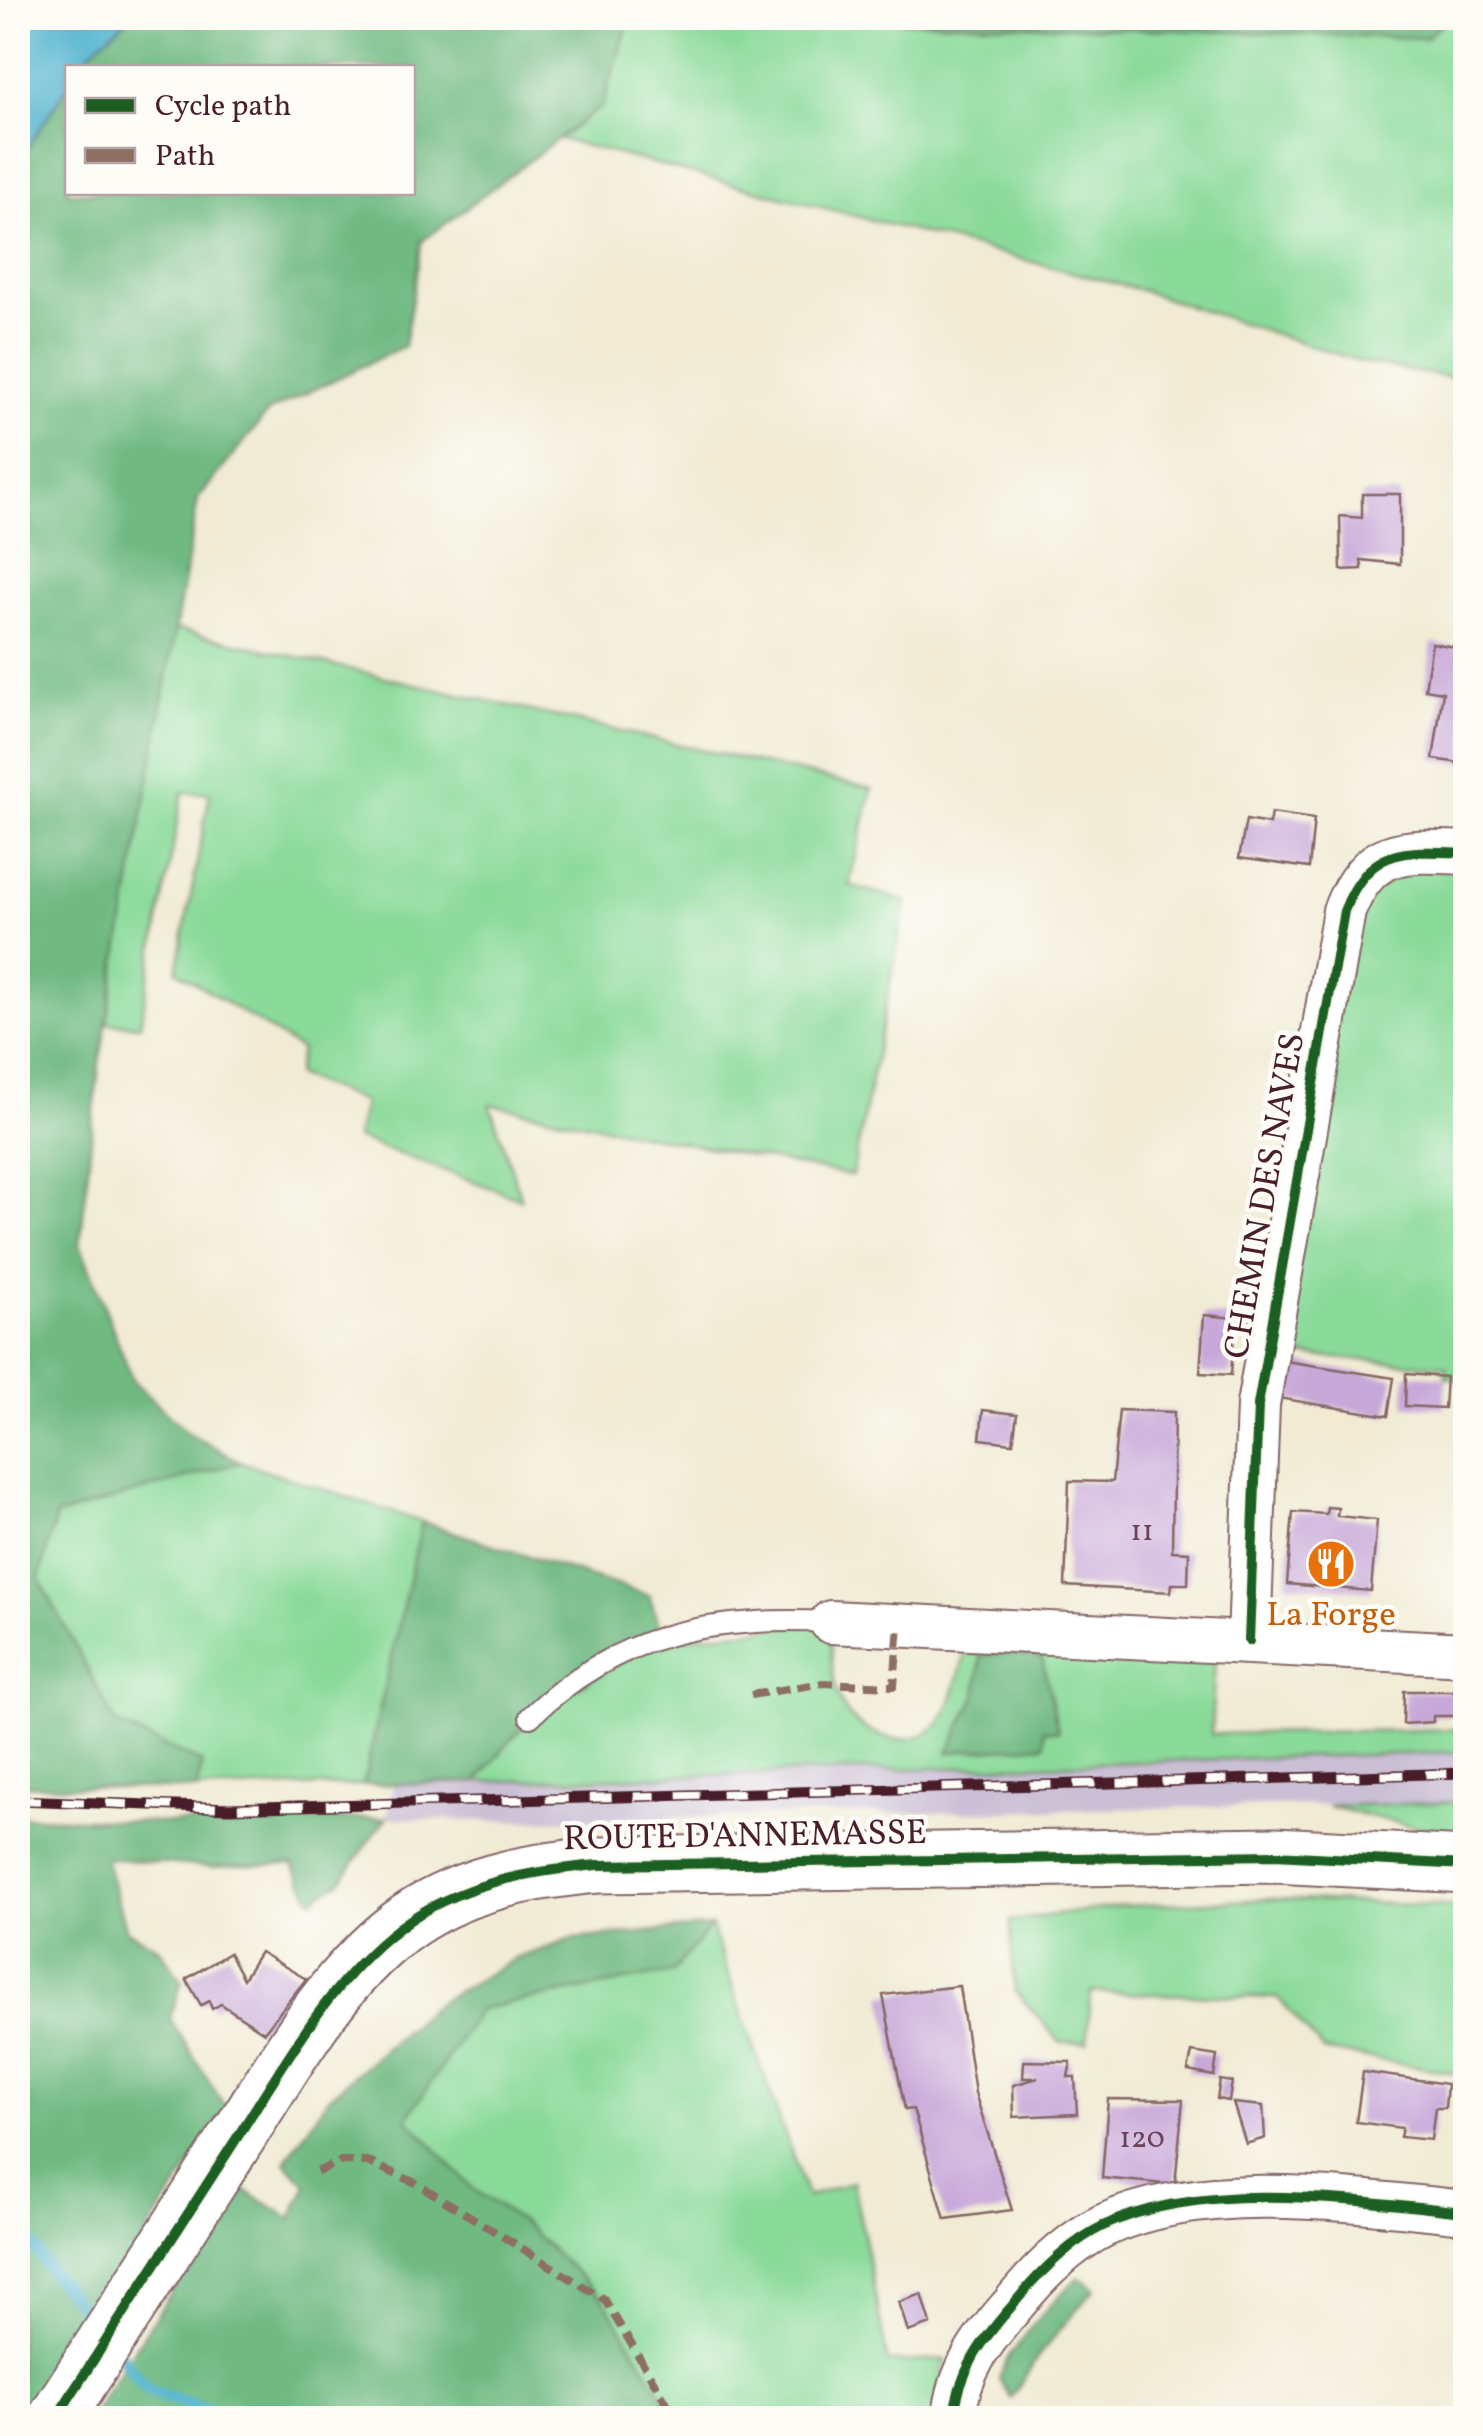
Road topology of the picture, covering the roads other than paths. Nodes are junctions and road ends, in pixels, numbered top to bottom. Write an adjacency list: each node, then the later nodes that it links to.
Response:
1 (1466, 853): 3 (street, CHEMIN DES NAVES)
2 (831, 1622): 3 (street); 5 (lane)
3 (1248, 1642): 4 (street)
4 (1466, 1654)
5 (530, 1716)
6 (1466, 1864): 8 (main road, ROUTE D'ANNEMASSE)
7 (1466, 2212): 9 (street)
8 (56, 2418)
9 (954, 2418)

